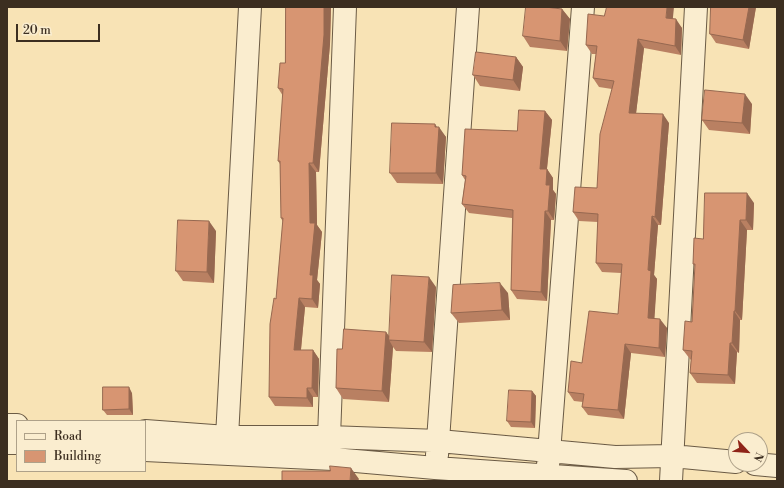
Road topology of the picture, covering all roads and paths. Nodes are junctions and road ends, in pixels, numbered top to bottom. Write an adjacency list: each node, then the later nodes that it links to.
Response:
1 (250, 7): 7 (street)
2 (345, 7): 8 (street)
3 (468, 7): 9 (street)
4 (583, 7): 11 (street)
5 (696, 7): 12 (street)
6 (146, 431): 7 (street)
7 (227, 437): 8 (street)
8 (329, 437): 9 (street)
9 (438, 441): 11 (street); 15 (street)
10 (146, 450): 15 (street)
11 (548, 451): 13 (street); 16 (street)
12 (672, 456): 13 (street); 14 (street); 18 (street)
13 (615, 457): 17 (street)
14 (728, 461)
15 (435, 468): 16 (street)
16 (547, 476): 17 (street)
17 (619, 481)
18 (671, 481)

